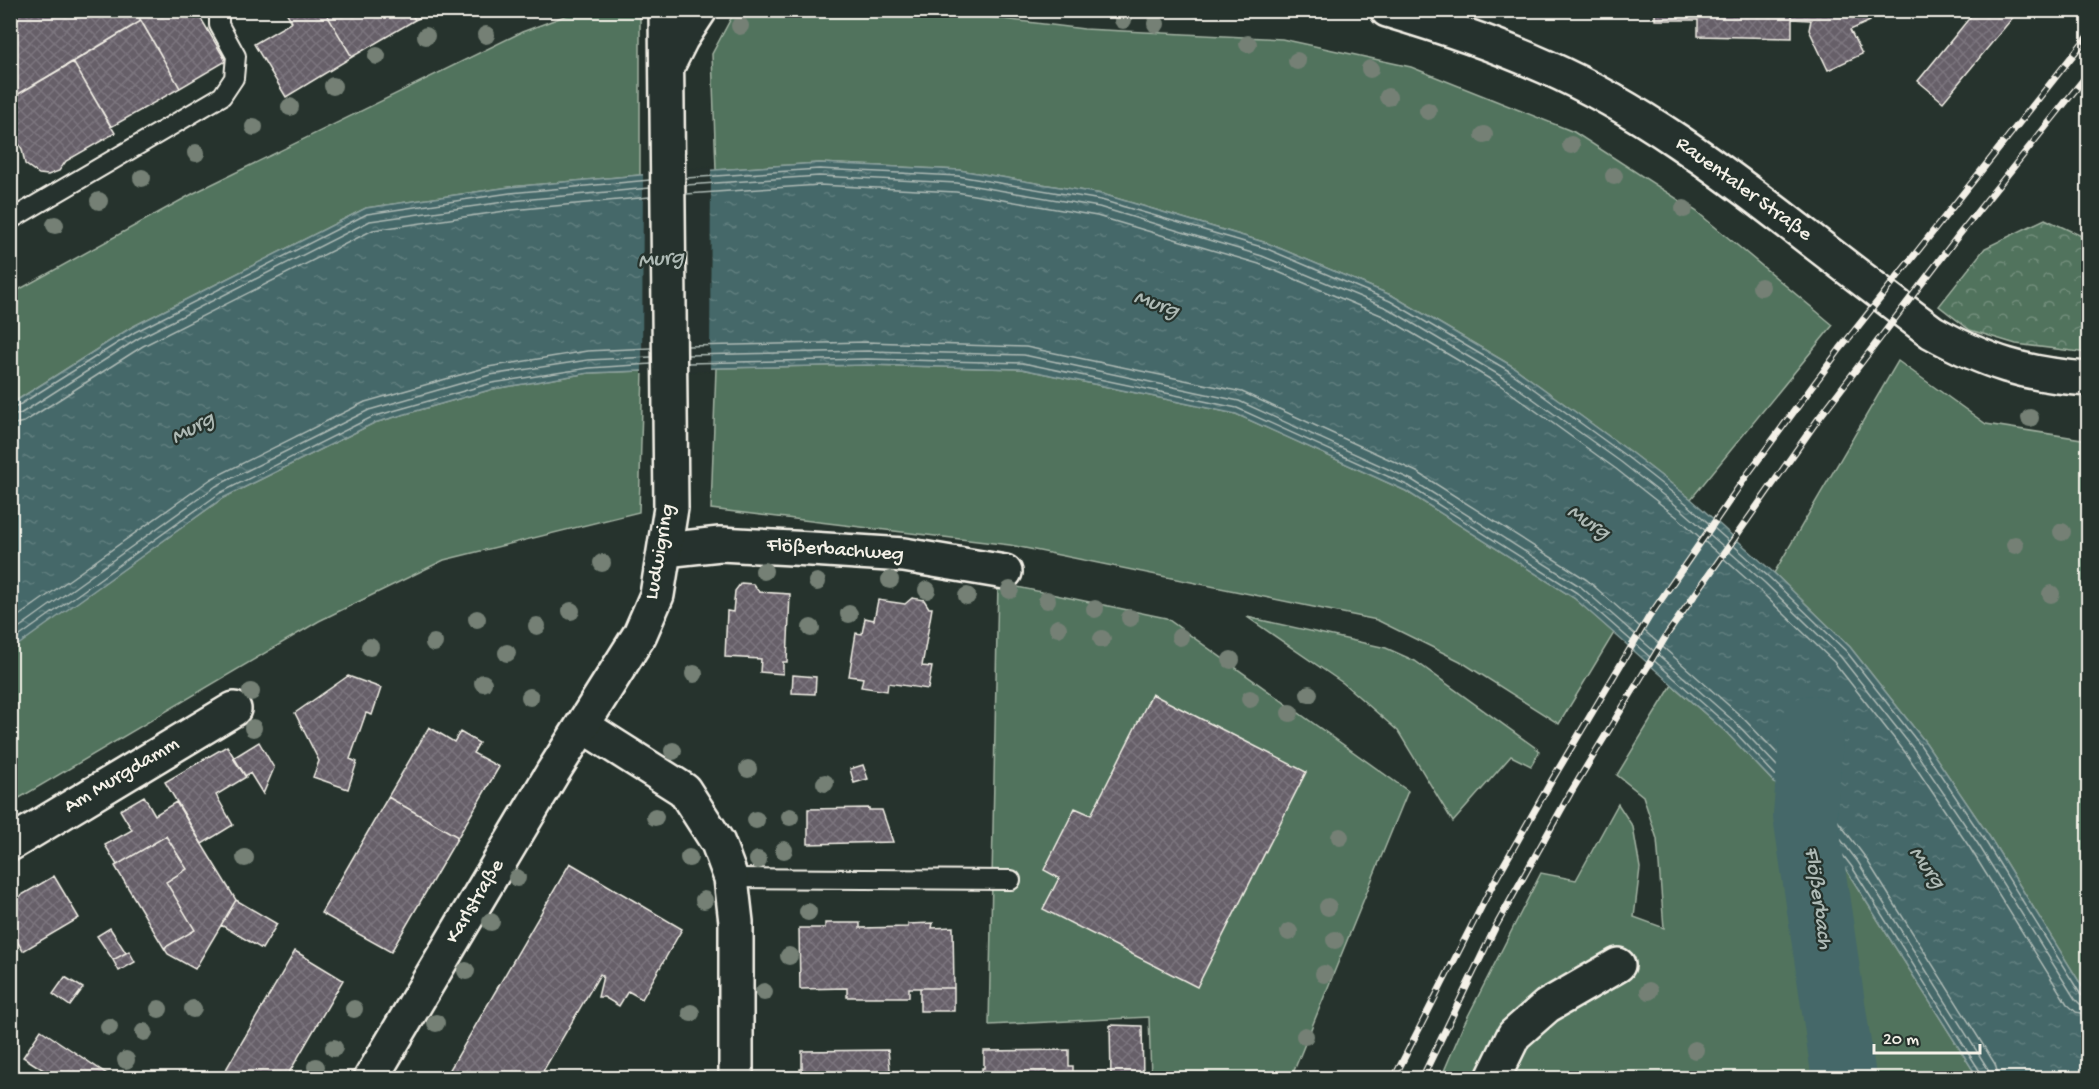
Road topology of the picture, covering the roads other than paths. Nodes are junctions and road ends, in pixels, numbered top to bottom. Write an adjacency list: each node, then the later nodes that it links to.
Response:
1 (219, 10): 6 (lane)
2 (666, 10): 5 (street, Ludwigring)
3 (700, 10): 5 (street)
4 (1387, 10): 7 (street, Rauentaler Straße)
5 (666, 69): 8 (street, Ludwigring)
6 (10, 220)
7 (2088, 379)
8 (665, 550): 9 (street, Flößerbachweg); 11 (street, Ludwigring)
9 (1005, 572)
10 (234, 709): 12 (street, Am Murgdamm)
11 (583, 726): 13 (street); 16 (street, Karlstraße)
12 (10, 844)
13 (731, 878): 14 (lane); 17 (street)
14 (1011, 880)
15 (1618, 965): 18 (street)
16 (371, 1078)
17 (736, 1078)
18 (1493, 1078)

